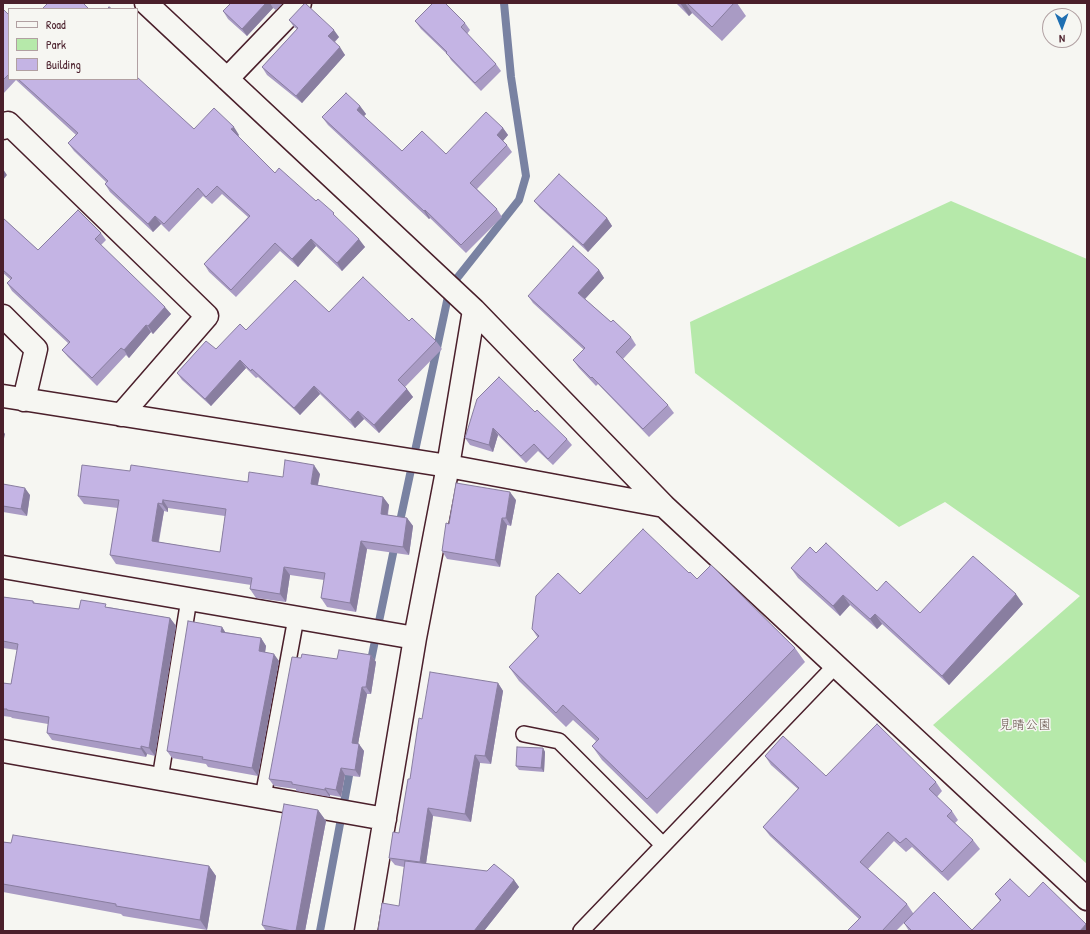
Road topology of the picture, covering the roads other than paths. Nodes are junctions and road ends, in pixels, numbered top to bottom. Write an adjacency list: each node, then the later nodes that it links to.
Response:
1 (146, 3): 3 (street)
2 (300, 3): 3 (street)
3 (227, 79): 5 (street)
4 (3, 128): 8 (street)
5 (474, 310): 9 (street); 10 (street)
6 (3, 316): 7 (street)
7 (14, 398): 8 (street)
8 (121, 415): 9 (street)
9 (448, 466): 10 (street); 14 (street)
10 (664, 506): 15 (street)
11 (3, 568): 12 (street)
12 (189, 599): 13 (street); 18 (lane)
13 (296, 618): 14 (street); 19 (lane)
14 (415, 638): 20 (street)
15 (836, 665): 21 (lane); 22 (street)
16 (524, 734): 21 (lane)
17 (3, 751): 18 (street)
18 (160, 779): 19 (street)
19 (263, 797): 20 (street)
20 (385, 819): 23 (street)
21 (663, 845): 24 (lane)
22 (1087, 898)
23 (366, 931)
24 (581, 931)

